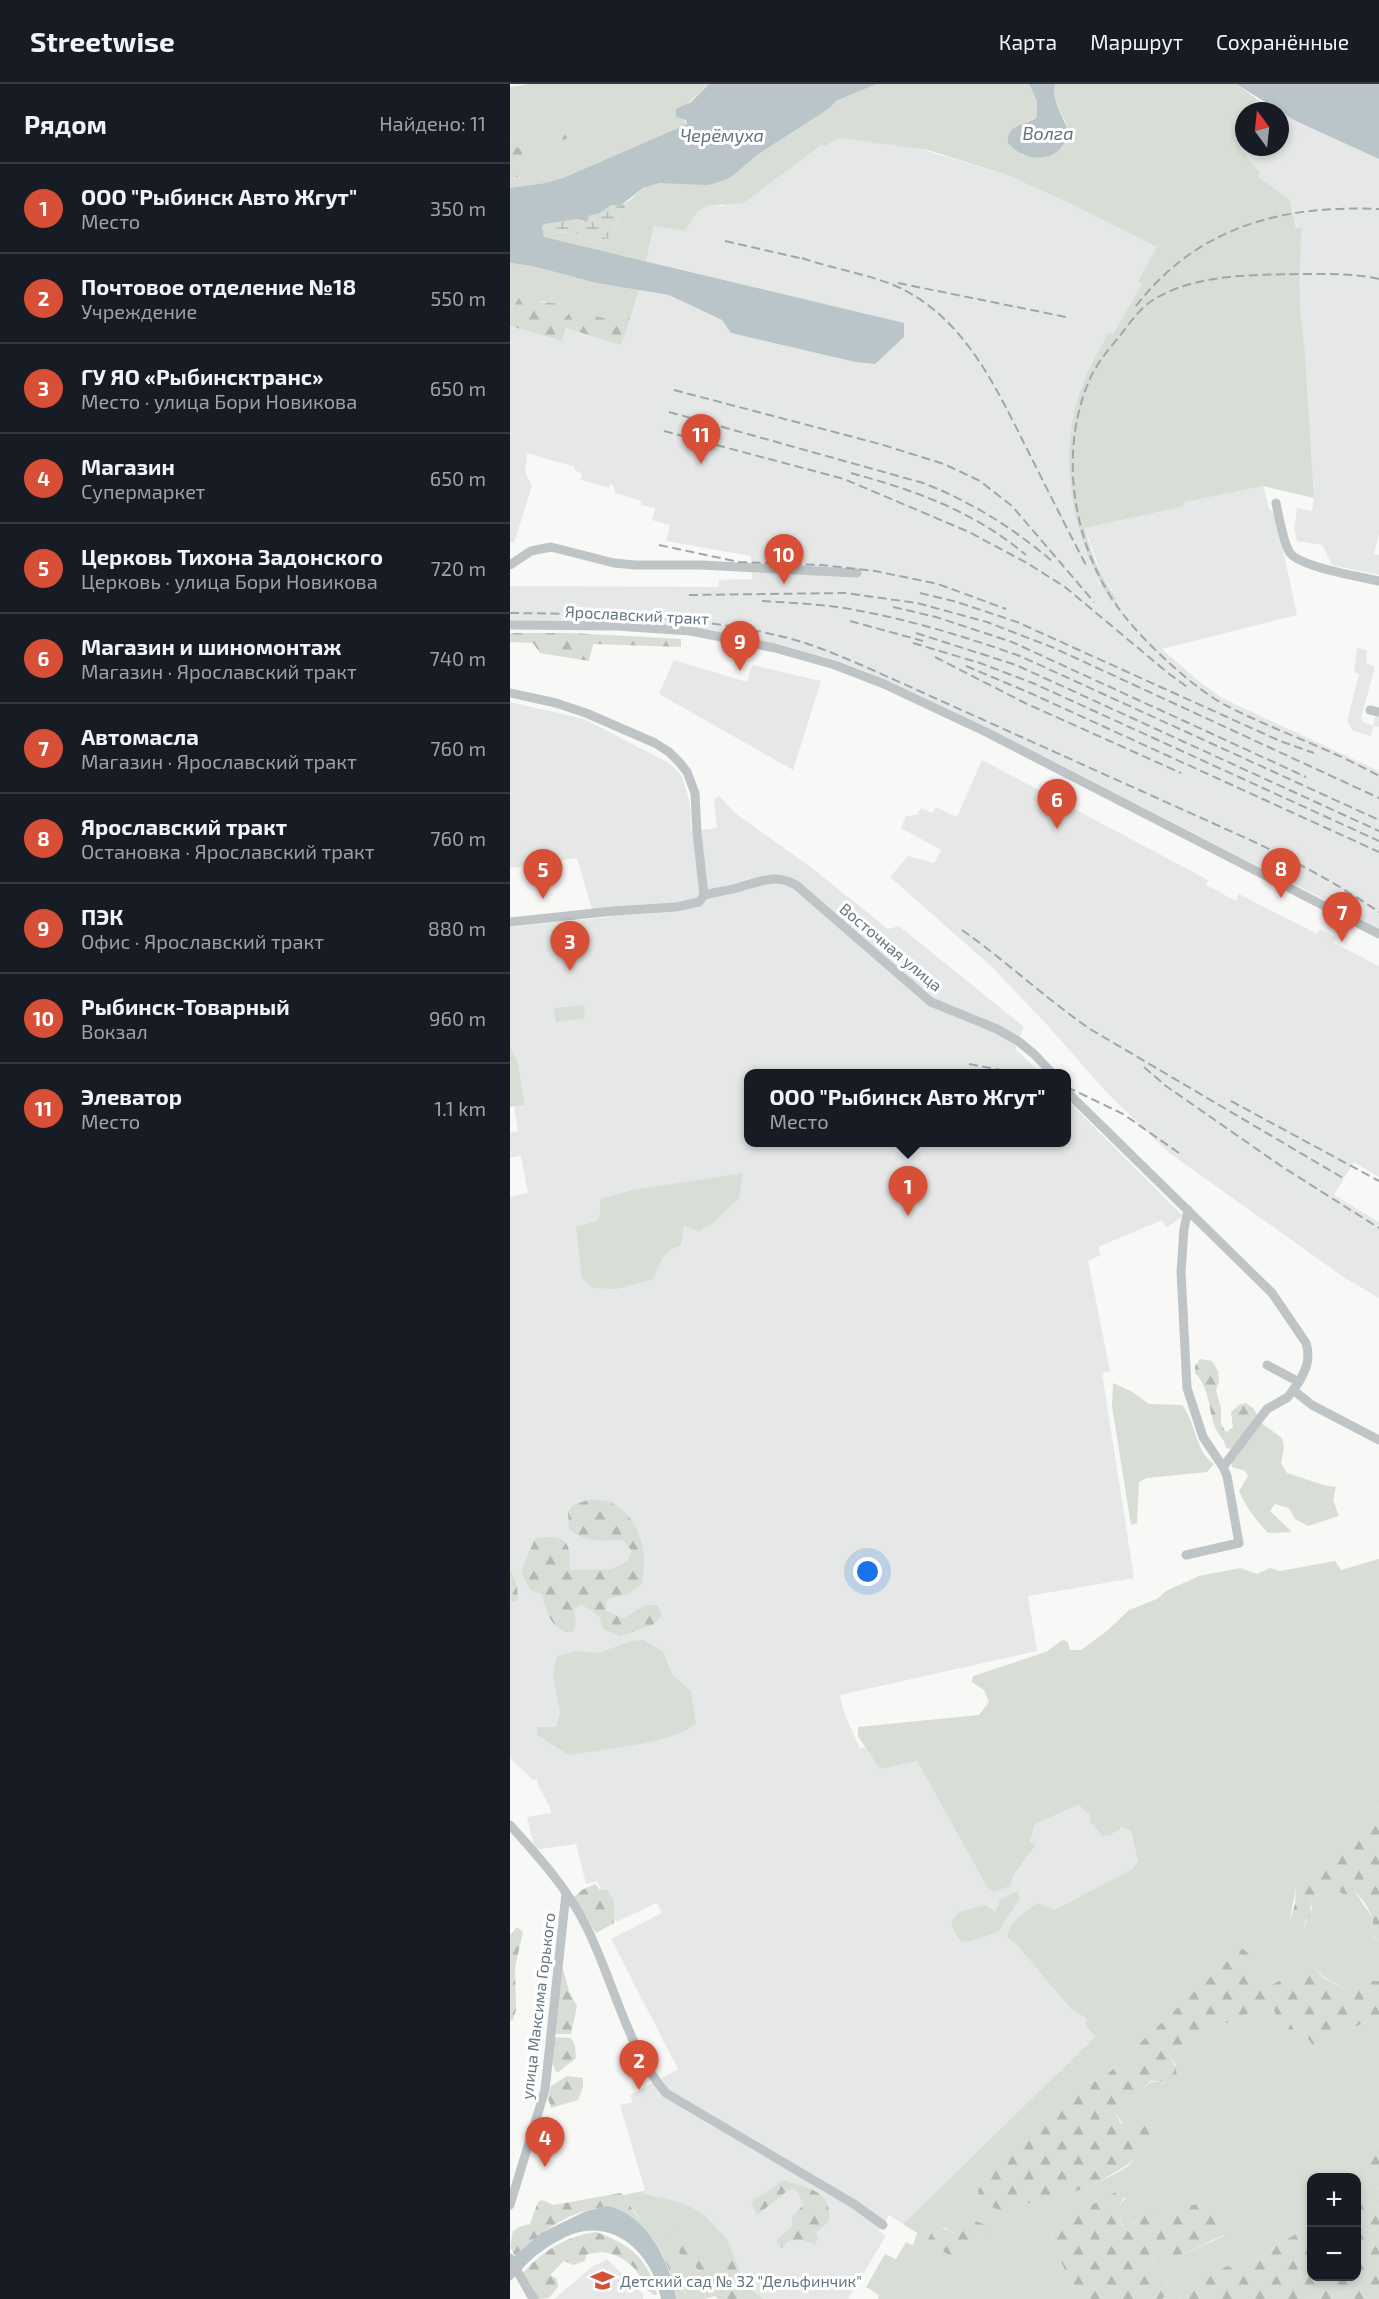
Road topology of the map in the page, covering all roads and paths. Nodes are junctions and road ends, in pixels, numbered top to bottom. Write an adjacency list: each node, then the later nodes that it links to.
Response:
1 (1276, 503): 4 (street)
2 (510, 565): 3 (street)
3 (857, 573)
4 (1379, 582)
5 (510, 625): 9 (street, Ярославский тракт)
6 (510, 693): 7 (street)
7 (701, 898): 8 (street); 10 (street, Восточная улица)
8 (510, 922)
9 (1379, 934)
10 (1048, 1069)
11 (1071, 1096): 12 (street)
12 (1188, 1210): 14 (street); 16 (street)
13 (1267, 1365): 14 (street)
14 (1296, 1386): 15 (street); 16 (street)
15 (1379, 1440)
16 (1223, 1467): 17 (street)
17 (1186, 1556)
18 (510, 1825): 19 (street, улица Максима Горького)
19 (566, 1893): 20 (street, улица Максима Горького); 21 (street)
20 (510, 2205)
21 (883, 2224)
22 (510, 2258): 23 (street)
23 (532, 2298)

